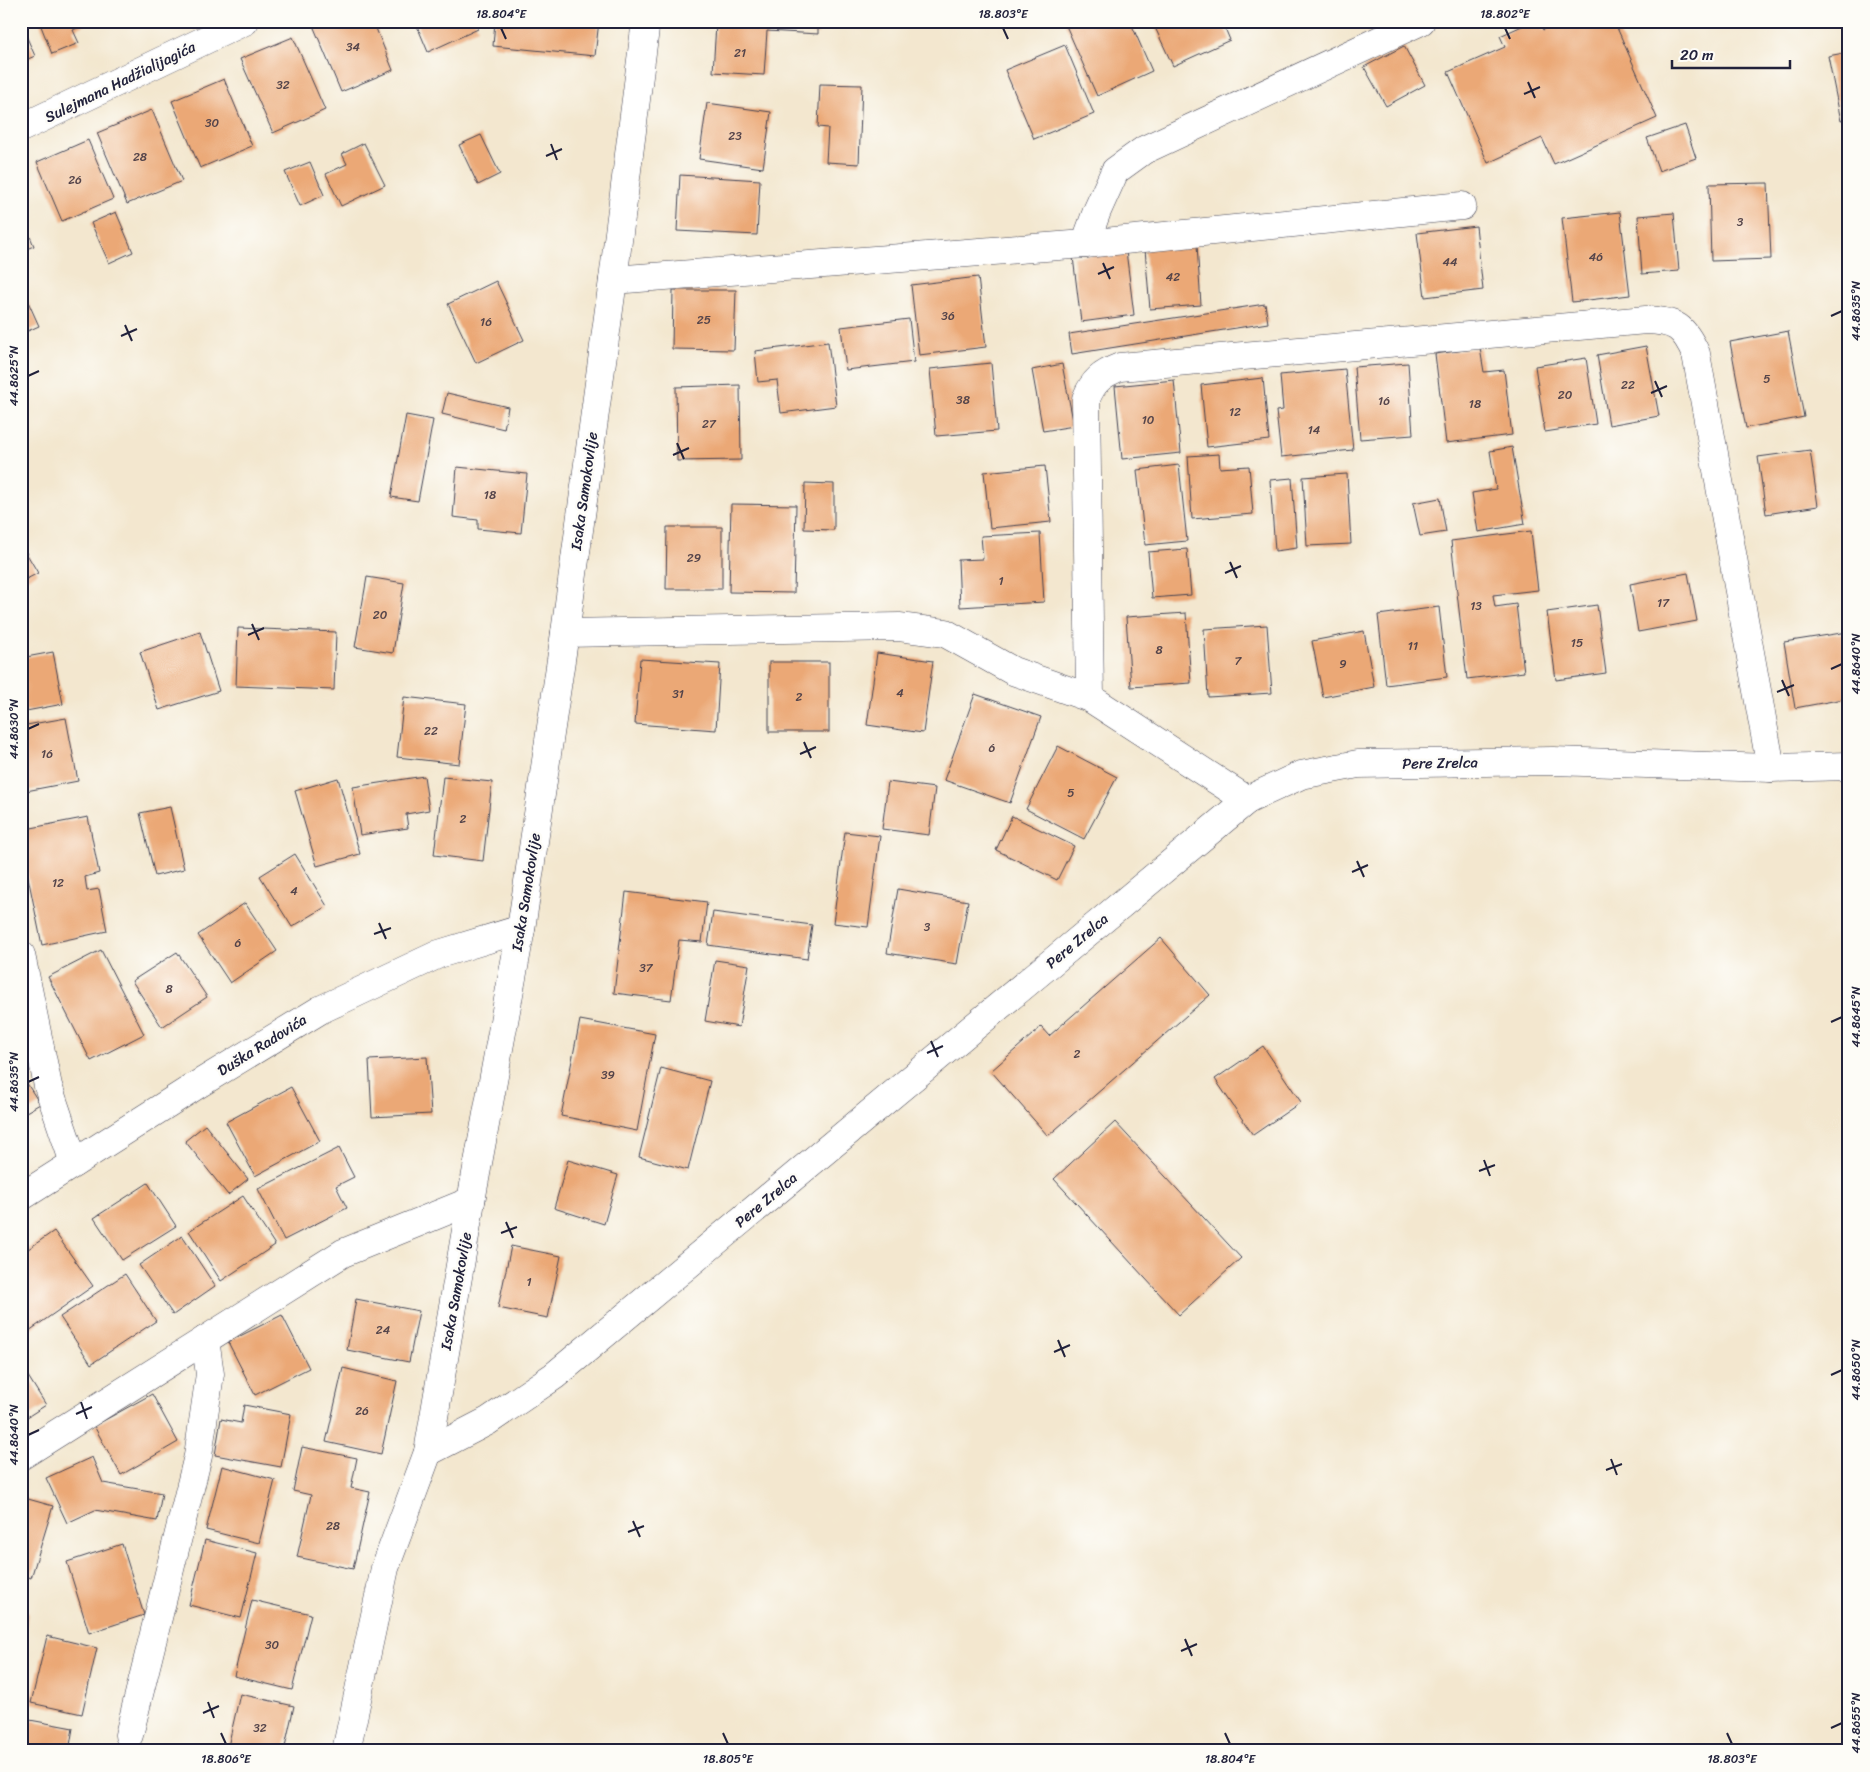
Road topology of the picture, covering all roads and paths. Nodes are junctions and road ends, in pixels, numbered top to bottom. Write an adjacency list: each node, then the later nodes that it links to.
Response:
1 (646, 21): 7 (street, Isaka Samokovlije)
2 (1421, 21): 6 (street)
3 (230, 24): 4 (street, Sulejmana Hadžialijagića)
4 (21, 128)
5 (1462, 206): 6 (street)
6 (1085, 244): 7 (street)
7 (613, 280): 8 (street, Isaka Samokovlije)
8 (565, 633): 9 (street); 13 (street, Isaka Samokovlije)
9 (1090, 698): 11 (street); 12 (street)
10 (1849, 766): 11 (street, Pere Zrelca)
11 (1771, 768): 12 (street, Pere Zrelca)
12 (1246, 800): 19 (street, Pere Zrelca)
13 (521, 929): 15 (street, Duška Radovića); 17 (street, Isaka Samokovlije)
14 (21, 955): 15 (street)
15 (74, 1164): 16 (street, Duška Radovića)
16 (21, 1197)
17 (471, 1201): 18 (street); 19 (street, Isaka Samokovlije)
18 (205, 1340): 20 (street); 21 (street)
19 (428, 1452): 22 (street, Isaka Samokovlije)
20 (21, 1456)
21 (129, 1735)
22 (346, 1751)

